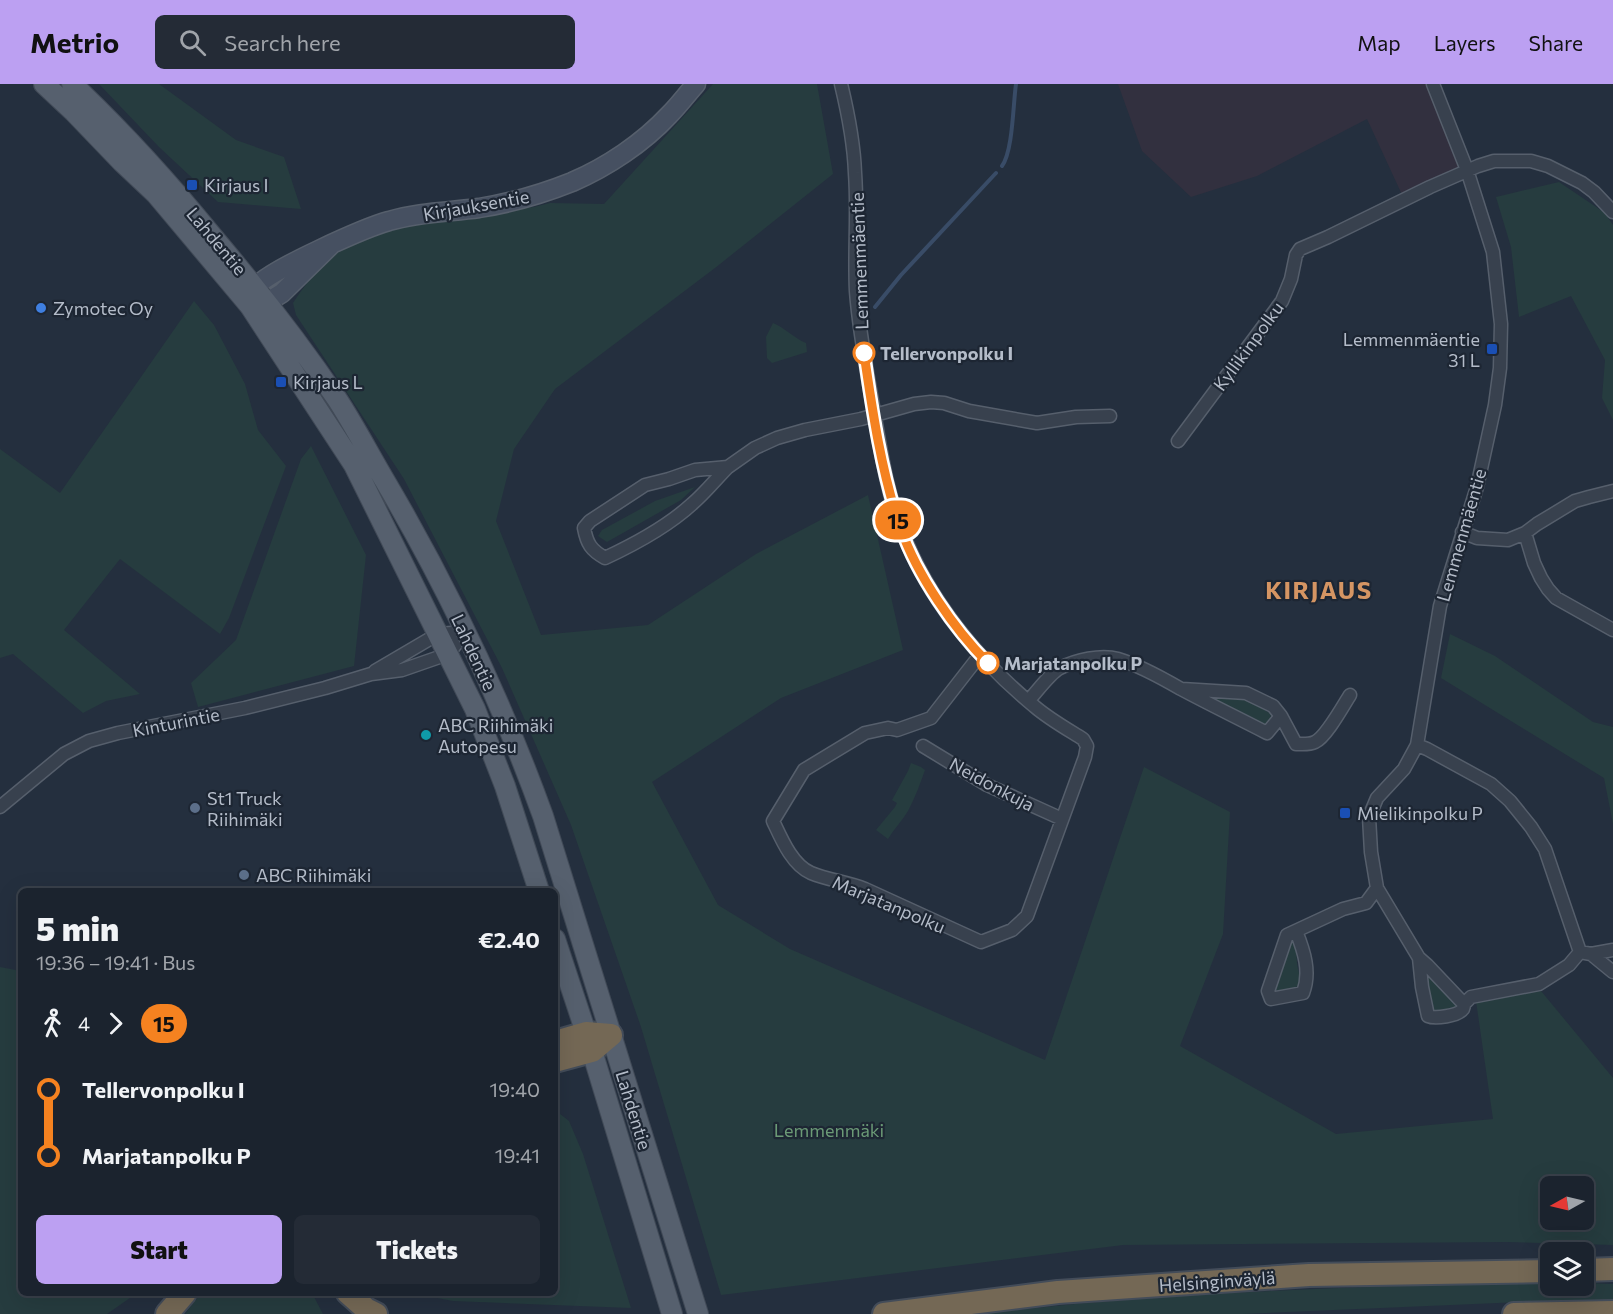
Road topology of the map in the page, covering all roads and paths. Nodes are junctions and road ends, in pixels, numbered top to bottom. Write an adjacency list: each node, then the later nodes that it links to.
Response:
1 (44, 84): 8 (main road, Lahdentie)
2 (72, 84): 8 (main road, Lahdentie)
3 (696, 84): 8 (street, Kirjauksentie)
4 (841, 84): 9 (street, Lemmenmäentie)
5 (1433, 84): 6 (street, Lemmenmäentie)
6 (1467, 170): 7 (street, Kyllikinpolku); 11 (street, Kyllikinpolku); 14 (street, Lemmenmäentie)
7 (1613, 212)
8 (257, 299): 17 (main road, Lahdentie); 18 (main road, Lahdentie)
9 (874, 416): 10 (street); 12 (street); 20 (street, Lemmenmäentie)
10 (1110, 416)
11 (1178, 441)
12 (728, 467): 12 (street)
13 (1613, 491): 15 (street)
14 (1462, 532): 15 (street); 26 (street, Lemmenmäentie)
15 (1525, 533): 16 (street)
16 (1613, 630)
17 (466, 632): 18 (street, Kinturintie); 19 (street); 40 (main road, Lahdentie)
18 (438, 634): 19 (main road, Lahdentie); 21 (street, Kinturintie)
19 (448, 654): 21 (street, Kinturintie); 31 (main road, Lahdentie)
20 (980, 655): 24 (street, Lemmenmäentie); 30 (street, Marjatanpolku)
21 (371, 674): 29 (street, Kinturintie)
22 (1182, 690): 24 (street); 25 (street); 25 (street)
23 (1350, 695): 25 (street)
24 (1028, 701): 28 (street, Lemmenmäentie)
25 (1281, 716)
26 (1417, 745): 32 (street, Lemmenmäentie); 36 (street)
27 (923, 746): 30 (street, Neidonkuja)
28 (1085, 757): 30 (street, Marjatanpolku)
29 (0, 807)
30 (1062, 819)
31 (538, 888)
32 (1377, 888): 33 (street); 37 (street, Lemmenmäentie)
33 (1296, 931): 33 (street)
34 (558, 948): 42 (main road, Lahdentie)
35 (1613, 950): 36 (street)
36 (1585, 953): 38 (street); 39 (street)
37 (1419, 958): 39 (street); 39 (street)
38 (1613, 972)
39 (1464, 1004)
40 (611, 1035): 42 (highway); 53 (main road, Lahdentie)
41 (558, 1042): 42 (highway)
42 (589, 1042): 43 (highway); 52 (main road, Lahdentie)
43 (558, 1059)
44 (1613, 1269): 45 (highway)
45 (1594, 1270)
46 (1540, 1271): 54 (highway, Helsinginväylä)
47 (182, 1296): 50 (highway)
48 (351, 1296): 51 (highway)
49 (1613, 1312): 55 (highway)
50 (167, 1314)
51 (376, 1314)
52 (672, 1314)
53 (698, 1314)
54 (884, 1314)
55 (1514, 1314)

